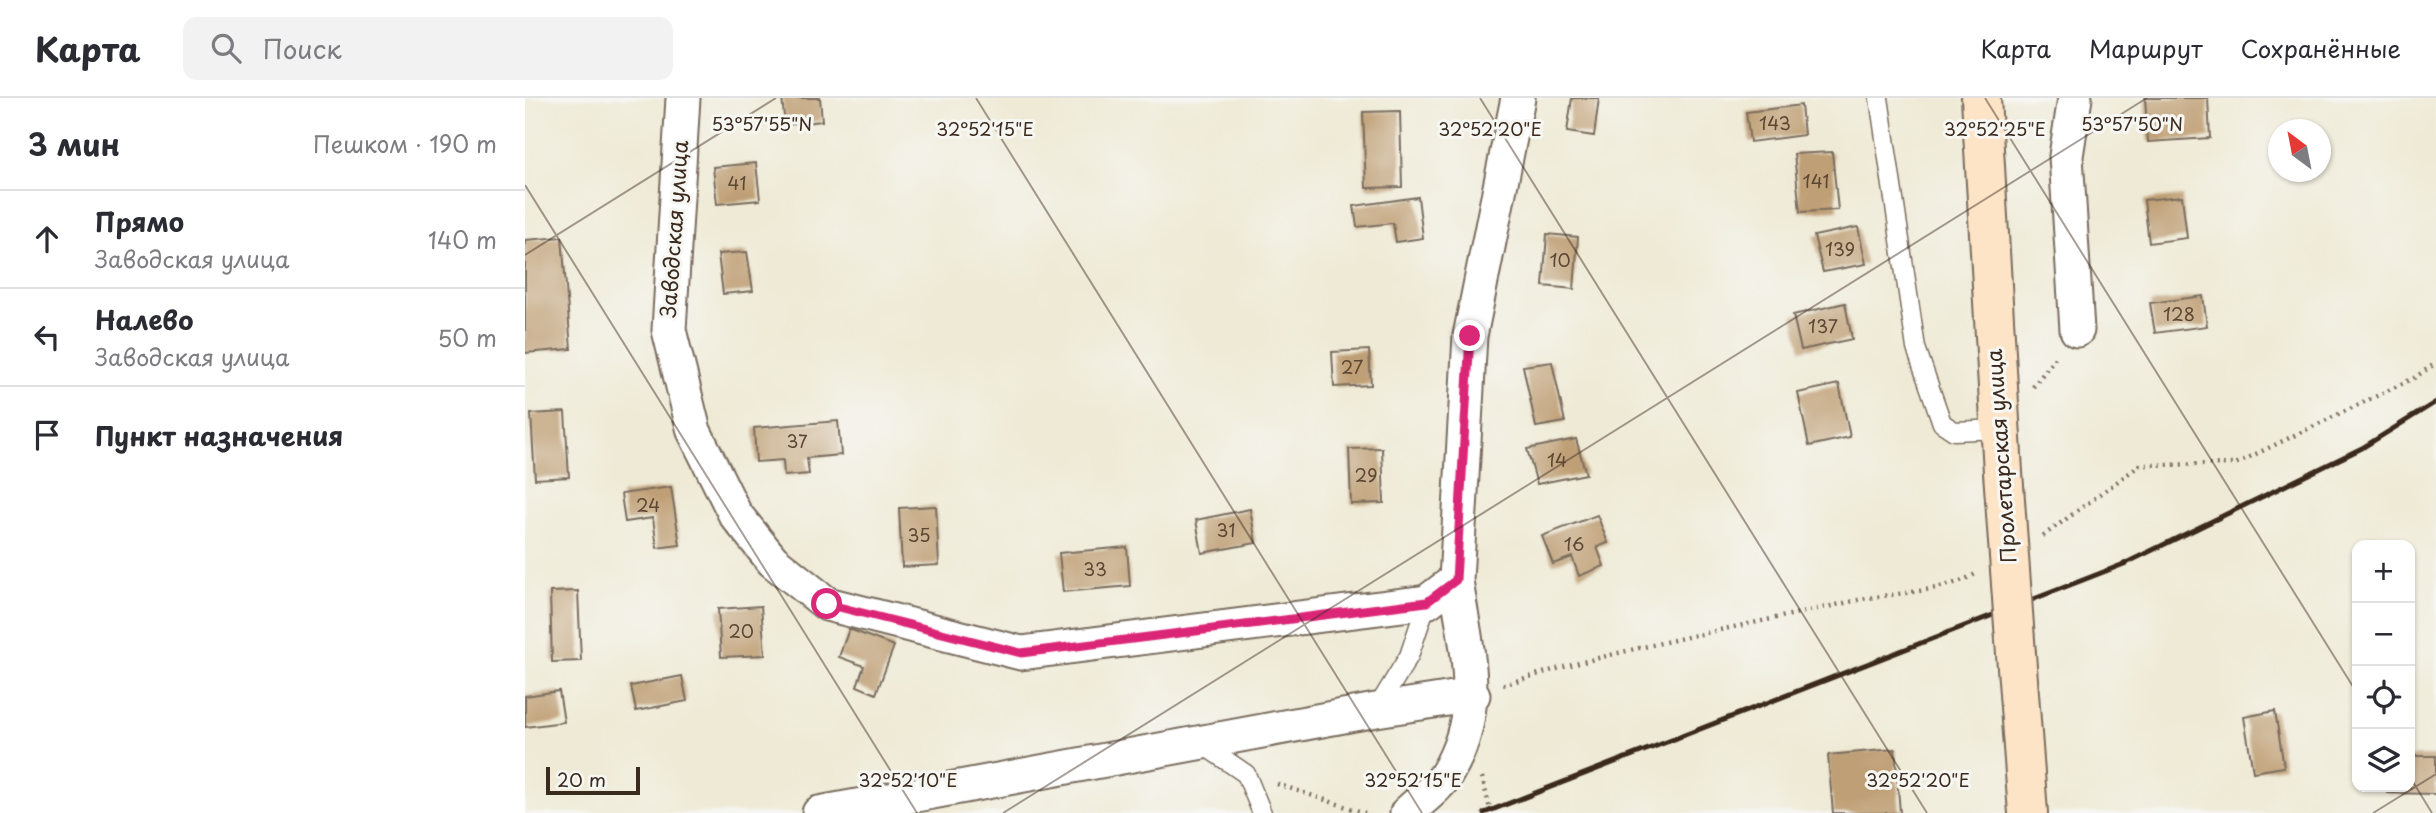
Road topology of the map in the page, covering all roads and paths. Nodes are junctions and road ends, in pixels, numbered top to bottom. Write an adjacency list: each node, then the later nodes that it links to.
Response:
1 (683, 98): 12 (street, Заводская улица)
2 (1518, 98): 11 (street)
3 (1879, 98): 8 (lane)
4 (1981, 98): 8 (main road, Пролетарская улица)
5 (2075, 98): 6 (street)
6 (2077, 330): 8 (path)
7 (2436, 363): 9 (path)
8 (2000, 429): 21 (main road, Пролетарская улица, bridge)
9 (2035, 540)
10 (1986, 568): 13 (path)
11 (1456, 580): 12 (street); 13 (street)
12 (1427, 602): 14 (lane)
13 (1473, 695): 14 (street); 20 (street)
14 (1376, 710): 15 (street)
15 (1202, 744): 16 (lane); 17 (street)
16 (1246, 774): 18 (lane); 19 (path)
17 (819, 813)
18 (1262, 813)
19 (1365, 813)
20 (1407, 813)
21 (2028, 813)

